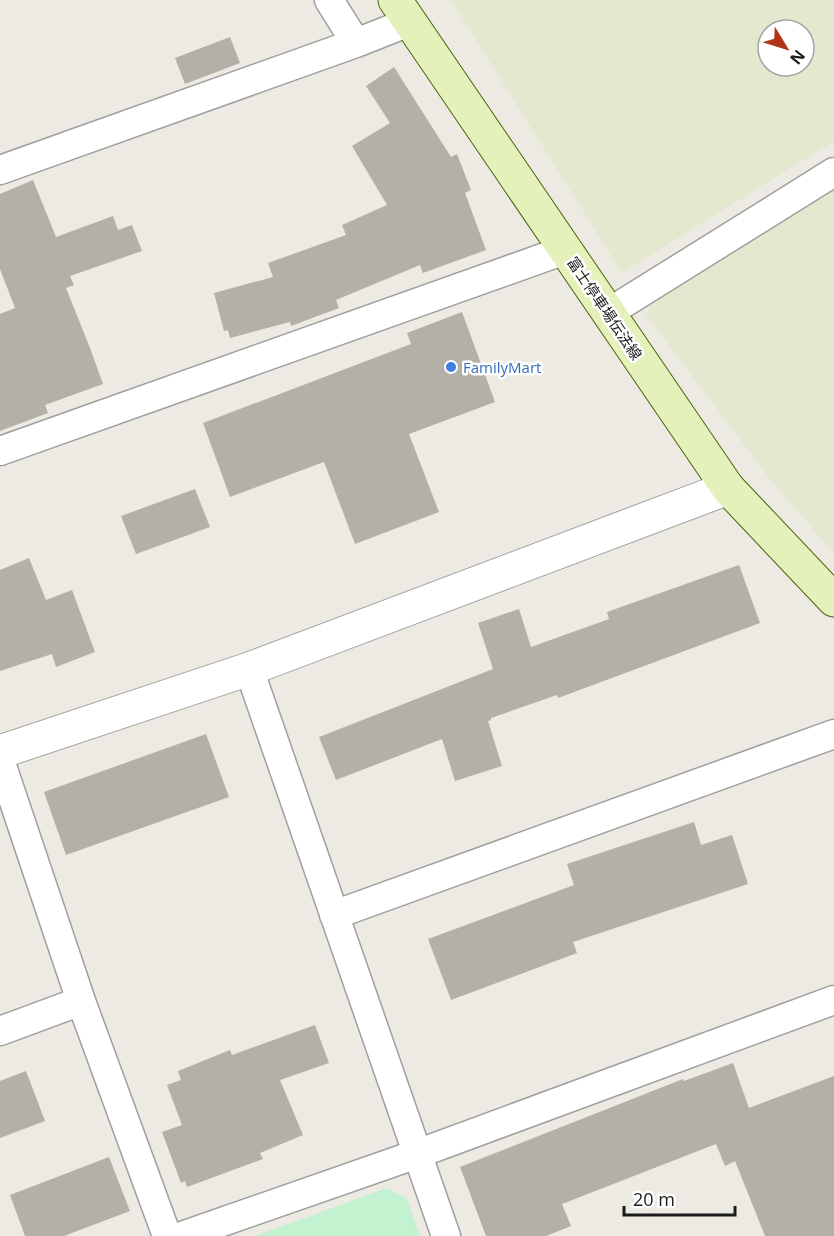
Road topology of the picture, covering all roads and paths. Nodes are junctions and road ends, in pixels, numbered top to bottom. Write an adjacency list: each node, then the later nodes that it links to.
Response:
1 (329, 0): 3 (street)
2 (402, 11): 3 (street); 6 (main road, 富士停車場伝法線)
3 (356, 44): 4 (street)
4 (0, 170)
5 (834, 172): 7 (street)
6 (565, 250): 7 (main road, 富士停車場伝法線); 8 (street)
7 (608, 313): 9 (main road, 富士停車場伝法線)
8 (0, 451)
9 (728, 488): 10 (main road, 富士停車場伝法線); 11 (street)
10 (834, 600)
11 (249, 669): 13 (street); 15 (street)
12 (834, 734): 15 (street)
13 (0, 752)
14 (0, 760): 17 (street)
15 (334, 915): 19 (street)
16 (834, 1000): 19 (street)
17 (81, 1001): 18 (street); 20 (street)
18 (0, 1031)
19 (417, 1154): 21 (street); 22 (street)
20 (167, 1236)
21 (182, 1236)
22 (446, 1236)

